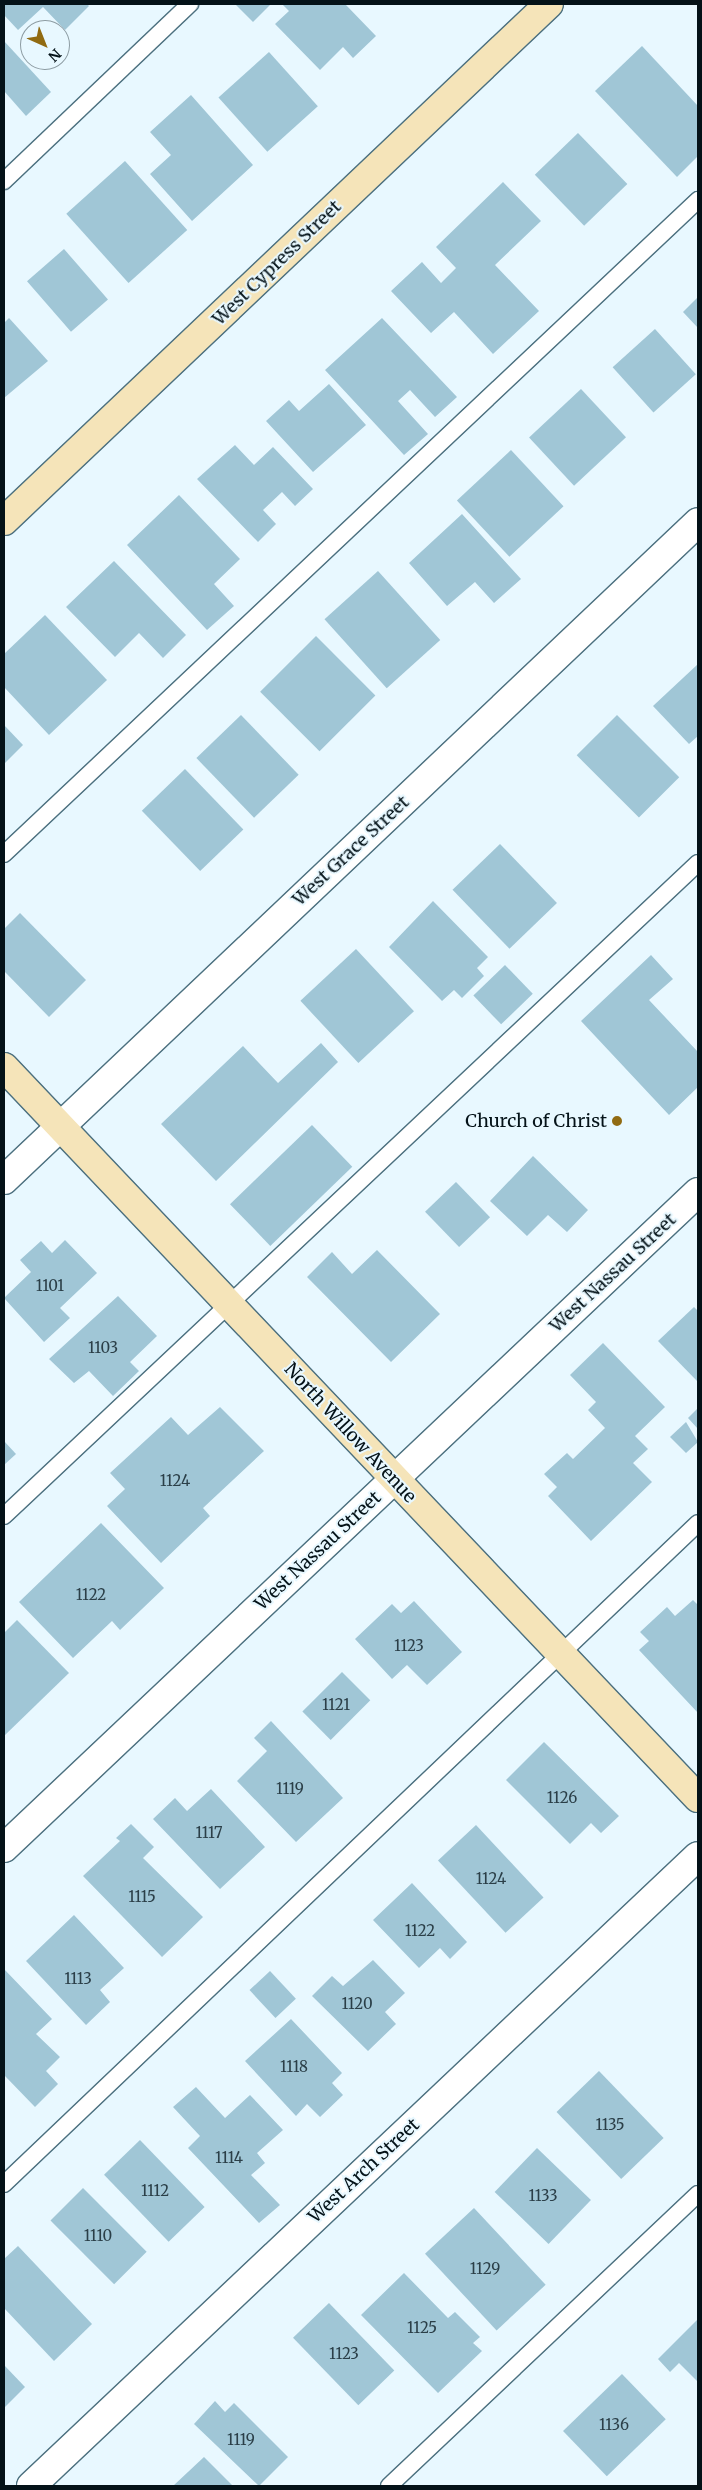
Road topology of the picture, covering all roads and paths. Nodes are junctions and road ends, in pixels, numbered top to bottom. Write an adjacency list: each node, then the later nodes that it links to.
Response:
1 (190, 4): 3 (lane)
2 (549, 4): 5 (street, West Cypress Street)
3 (4, 181)
4 (698, 200): 7 (lane)
5 (4, 522)
6 (698, 522): 10 (street, West Grace Street)
7 (4, 854)
8 (698, 863): 13 (lane)
9 (4, 1067): 10 (street, North Willow Avenue)
10 (59, 1128): 11 (street, West Grace Street); 13 (street, North Willow Avenue)
11 (4, 1180)
12 (698, 1192): 14 (street, West Nassau Street)
13 (230, 1304): 14 (street, North Willow Avenue); 15 (lane)
14 (393, 1480): 17 (street, North Willow Avenue); 19 (street, West Nassau Street)
15 (4, 1516)
16 (698, 1523): 17 (lane)
17 (559, 1655): 18 (street, North Willow Avenue); 21 (lane)
18 (698, 1798)
19 (4, 1848)
20 (698, 1856): 23 (street, West Arch Street)
21 (4, 2184)
22 (698, 2194): 24 (lane)
23 (31, 2486)
24 (389, 2486)

